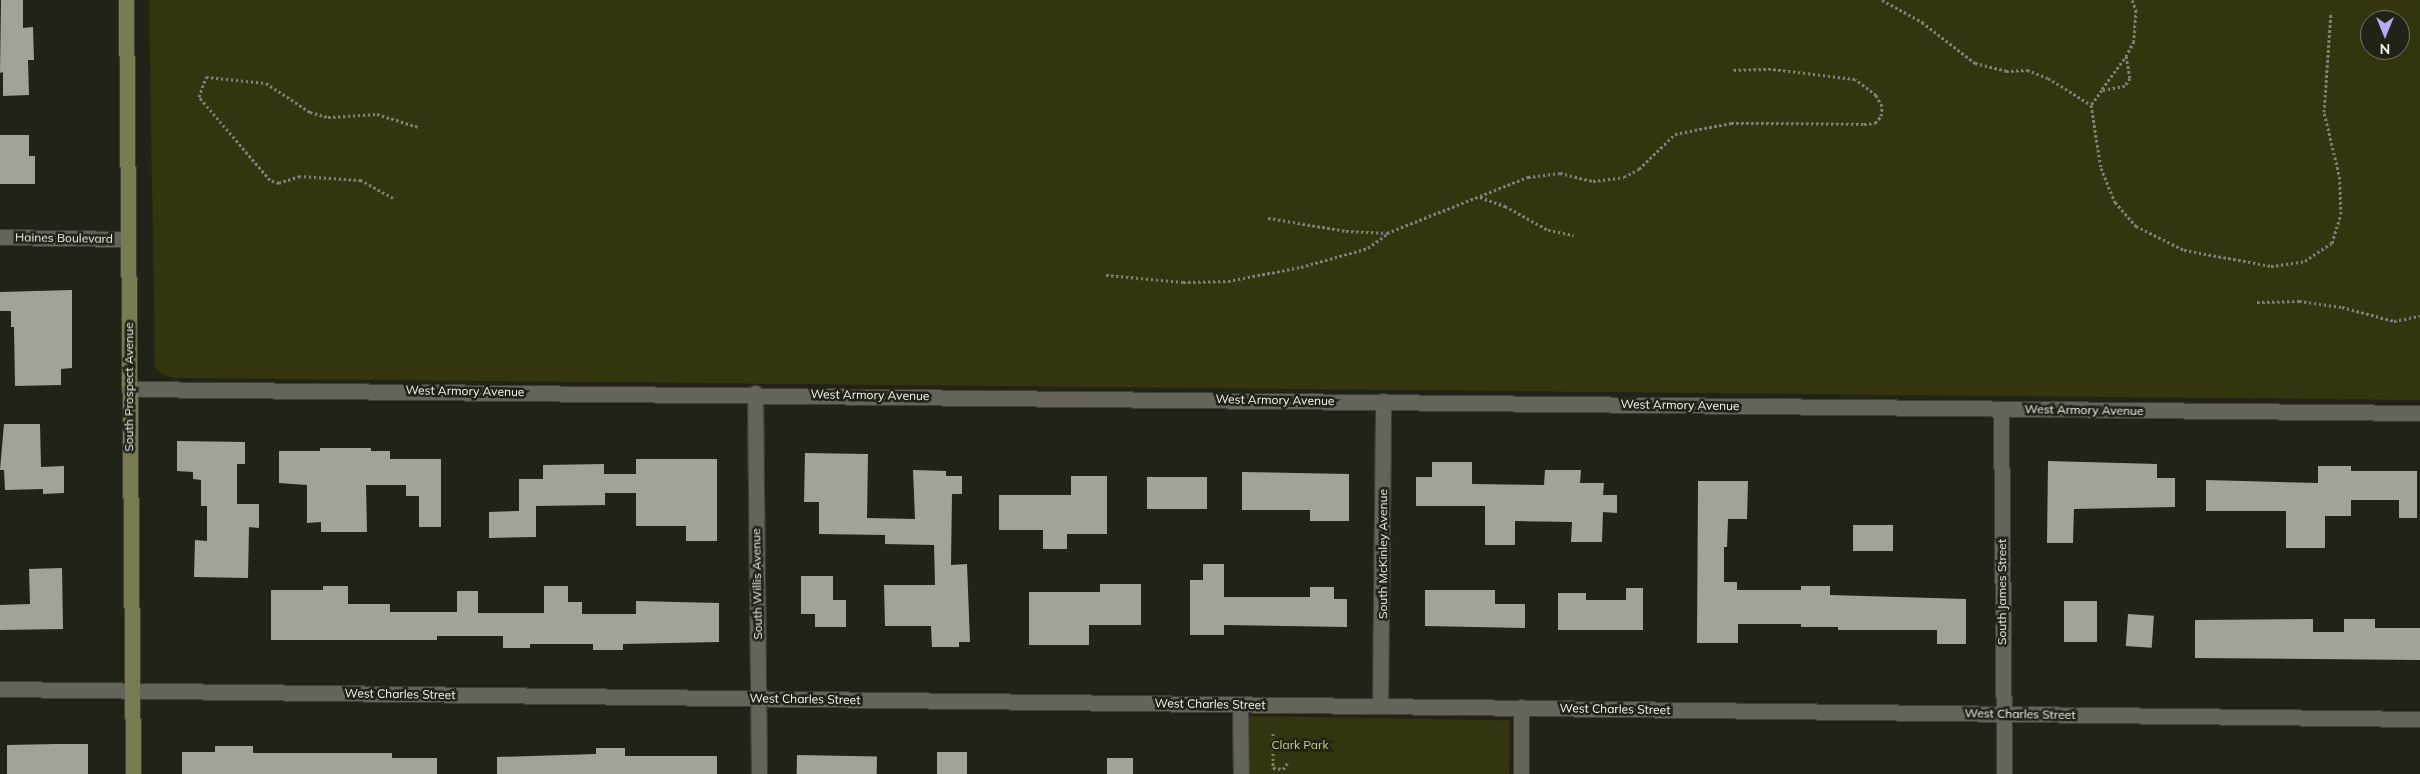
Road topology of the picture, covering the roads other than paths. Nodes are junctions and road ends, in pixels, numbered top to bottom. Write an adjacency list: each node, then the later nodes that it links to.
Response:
1 (126, 0): 3 (main road, South Prospect Avenue)
2 (0, 237): 3 (street, Haines Boulevard)
3 (128, 239): 4 (main road, South Prospect Avenue)
4 (129, 389): 5 (street, West Armory Avenue); 10 (main road, South Prospect Avenue)
5 (755, 393): 6 (street, West Armory Avenue); 11 (street, South Willis Avenue)
6 (1383, 401): 7 (street, West Armory Avenue); 13 (street, South McKinley Avenue)
7 (2001, 409): 8 (street, West Armory Avenue); 15 (street, South James Street)
8 (2420, 414)
9 (0, 689): 10 (street, West Charles Street)
10 (132, 691): 11 (street, West Charles Street); 17 (main road, South Prospect Avenue)
11 (758, 699): 12 (street, West Charles Street); 18 (street, South Willis Avenue)
12 (1240, 704): 13 (street, West Charles Street); 19 (street)
13 (1380, 706): 14 (street, West Charles Street)
14 (1521, 708): 15 (street, West Charles Street); 20 (street)
15 (2003, 714): 16 (street, West Charles Street); 21 (street, South James Street)
16 (2420, 718)
17 (133, 774)
18 (759, 774)
19 (1241, 774)
20 (1522, 774)
21 (2004, 774)

